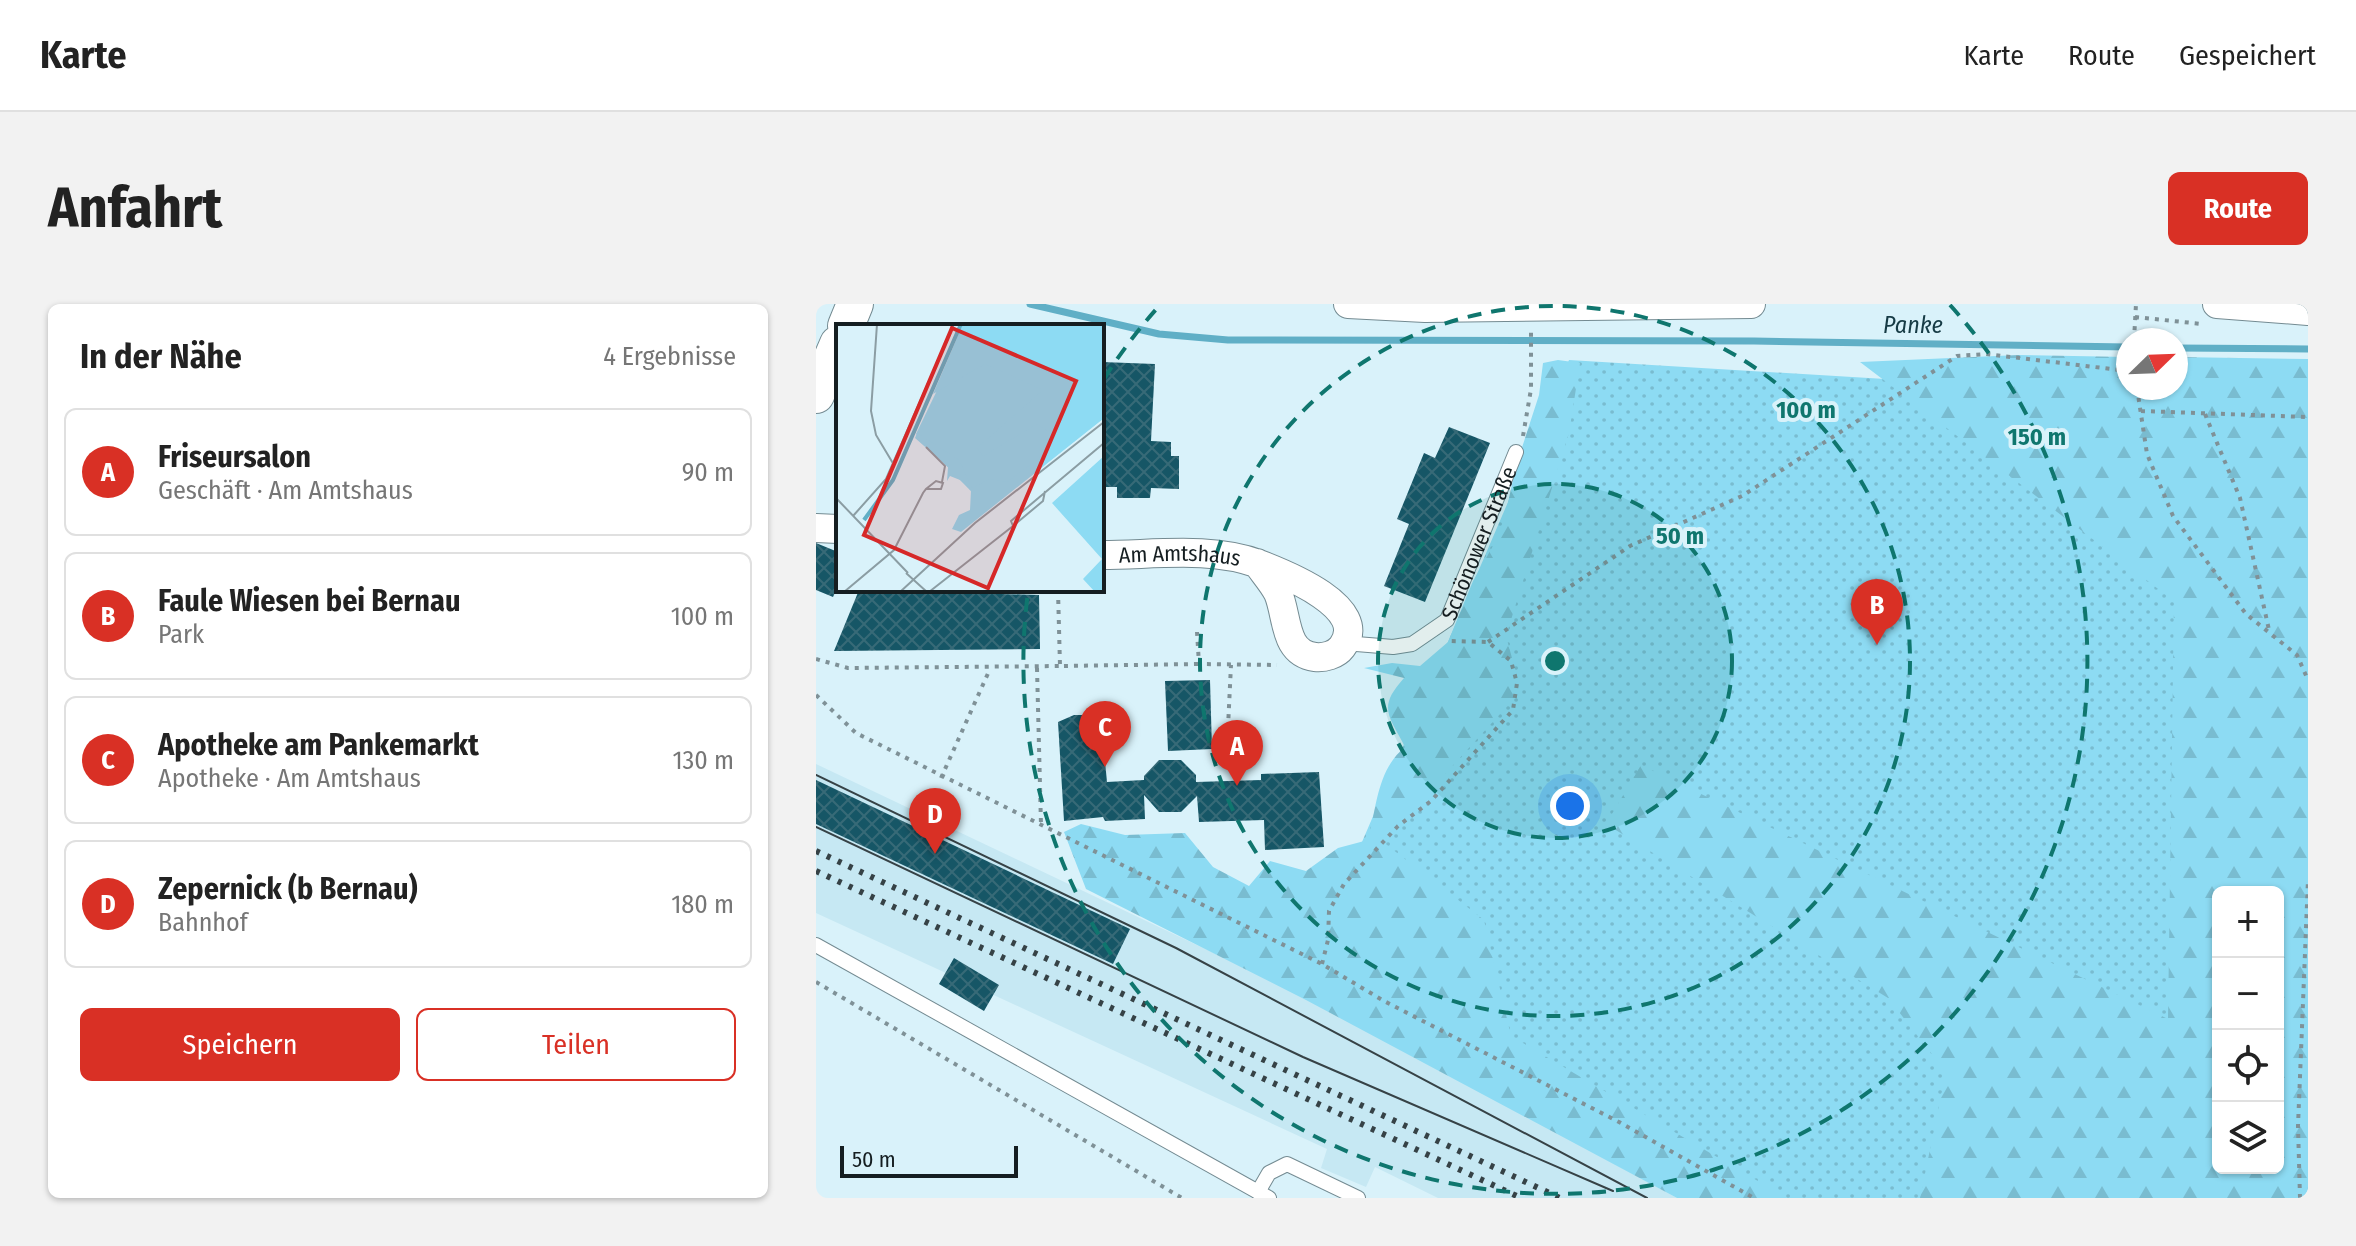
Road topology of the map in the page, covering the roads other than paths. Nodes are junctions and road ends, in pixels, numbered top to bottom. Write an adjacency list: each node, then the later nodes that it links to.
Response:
1 (855, 304): 6 (street)
2 (1348, 304): 3 (street)
3 (1751, 304)
4 (2217, 304): 5 (street)
5 (2308, 311)
6 (847, 324)
7 (836, 349): 8 (street)
8 (816, 395)
9 (1516, 452): 14 (lane, Schönower Straße)
10 (816, 528): 11 (street)
11 (836, 529)
12 (1104, 555): 13 (street, Am Amtshaus)
13 (1257, 563): 14 (street, Am Amtshaus); 14 (street, Am Amtshaus)
14 (1344, 643)
15 (816, 945): 16 (lane)
16 (1263, 1195): 17 (lane)
17 (1358, 1198)

